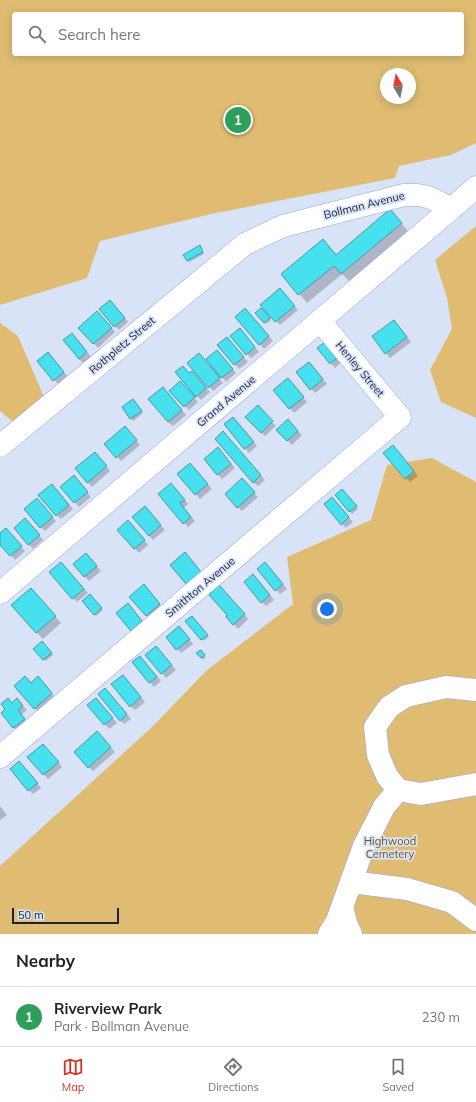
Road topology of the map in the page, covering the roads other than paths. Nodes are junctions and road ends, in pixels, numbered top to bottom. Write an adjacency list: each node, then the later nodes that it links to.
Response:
1 (476, 187): 2 (street)
2 (451, 209): 3 (street, Bollman Avenue); 4 (street, Grand Avenue)
3 (245, 244): 6 (street, Rothpletz Street)
4 (320, 321): 5 (street, Henley Street); 7 (street, Grand Avenue)
5 (400, 418): 9 (street, Smithton Avenue)
6 (0, 446)
7 (0, 593)
8 (476, 690): 11 (street)
9 (0, 757)
10 (476, 784): 11 (street)
11 (398, 790): 12 (street)
12 (351, 882): 13 (street); 14 (street)
13 (342, 907): 15 (street); 16 (street)
14 (476, 920)
15 (329, 934)
16 (351, 934)

